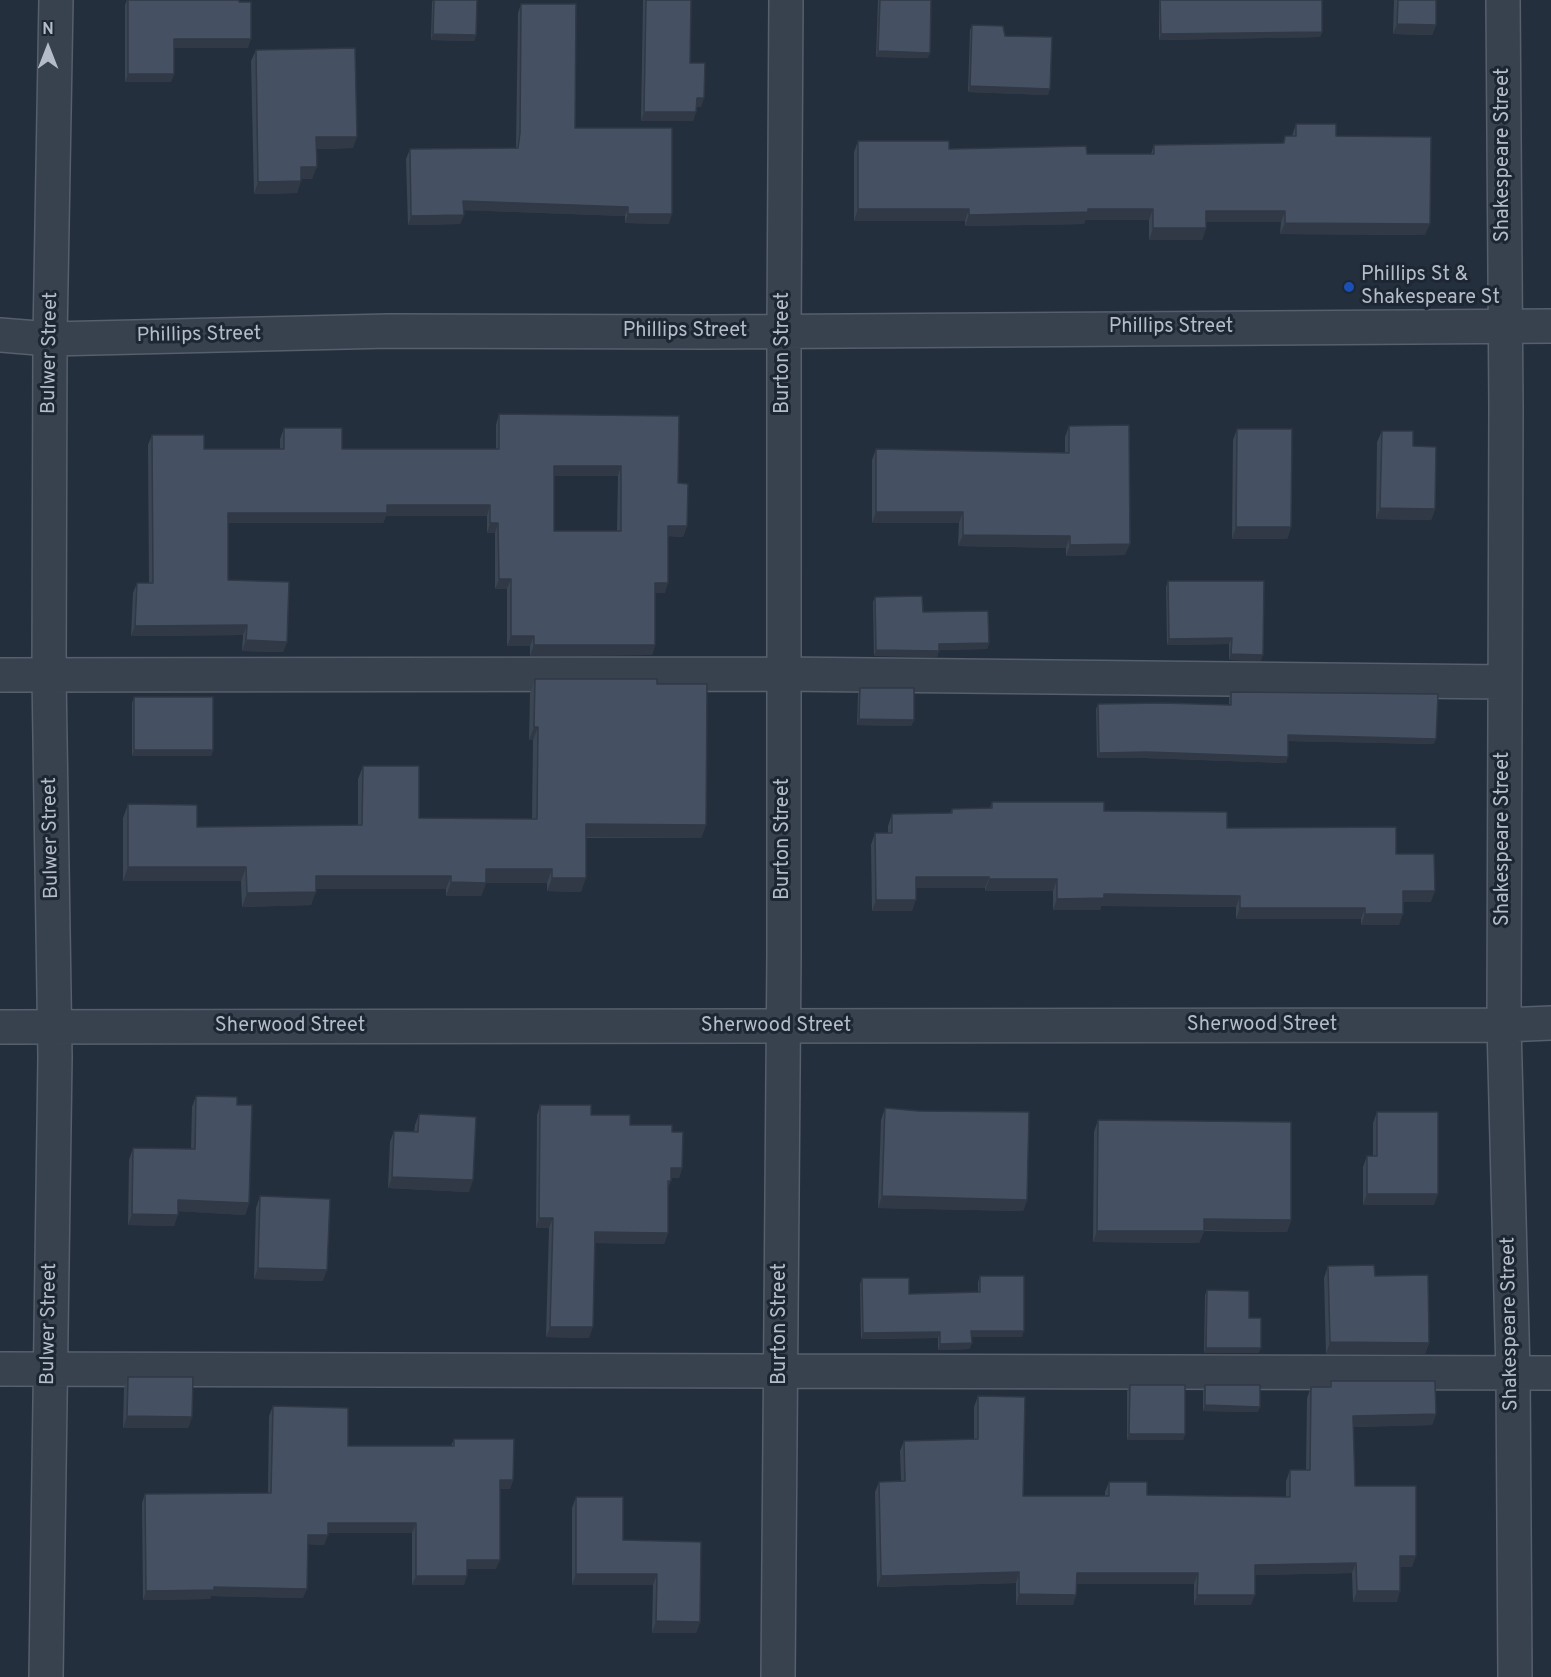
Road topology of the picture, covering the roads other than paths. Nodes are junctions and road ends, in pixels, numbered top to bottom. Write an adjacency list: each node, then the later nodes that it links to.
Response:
1 (56, 0): 8 (street, Bulwer Street)
2 (786, 0): 6 (street, Burton Street)
3 (1503, 0): 5 (street, Shakespeare Street)
4 (1551, 326): 5 (street, Phillips Street)
5 (1504, 327): 6 (street, Phillips Street); 12 (street, Shakespeare Street)
6 (784, 332): 8 (street, Phillips Street); 9 (street, Burton Street)
7 (0, 335): 8 (street, Phillips Street)
8 (50, 339): 11 (street, Bulwer Street)
9 (783, 674): 11 (street); 12 (street); 17 (street, Burton Street)
10 (0, 675): 11 (street)
11 (49, 675): 16 (street, Bulwer Street)
12 (1504, 682): 14 (street, Shakespeare Street)
13 (1551, 1023): 14 (street, Sherwood Street)
14 (1504, 1025): 17 (street, Sherwood Street); 21 (street, Shakespeare Street)
15 (0, 1027): 16 (street, Sherwood Street)
16 (54, 1027): 17 (street, Sherwood Street); 19 (street, Bulwer Street)
17 (783, 1027): 20 (street, Burton Street)
18 (0, 1369): 19 (street)
19 (49, 1370): 20 (street); 23 (street, Bulwer Street)
20 (780, 1370): 21 (street); 24 (street, Burton Street)
21 (1513, 1373): 22 (street); 25 (street, Shakespeare Street)
22 (1551, 1373)
23 (46, 1677)
24 (778, 1677)
25 (1515, 1677)

